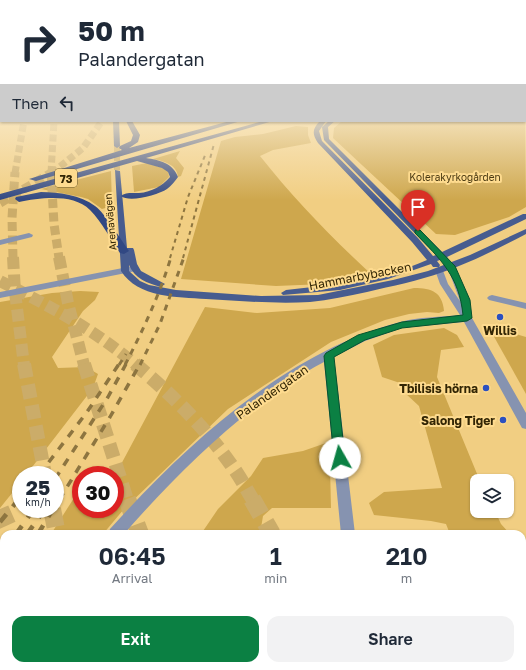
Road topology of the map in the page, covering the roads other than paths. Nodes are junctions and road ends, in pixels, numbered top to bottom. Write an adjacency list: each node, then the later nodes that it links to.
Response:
1 (118, 137): 2 (main road)
2 (119, 137)
3 (136, 137): 9 (highway)
4 (178, 137): 9 (highway)
5 (191, 137): 11 (highway, 73)
6 (213, 137): 10 (highway, 73)
7 (318, 137): 22 (main road)
8 (326, 137): 21 (main road)
9 (94, 160): 11 (highway)
10 (133, 160): 13 (highway); 14 (highway, 73)
11 (24, 182): 12 (highway, 73)
12 (0, 189)
13 (125, 196): 20 (main road, Arenavägen); 24 (main road, Arenavägen)
14 (0, 197)
15 (0, 204): 20 (highway)
16 (526, 216): 21 (main road, Hammarbybacken)
17 (526, 231): 23 (main road, Hammarbybacken)
18 (29, 235): 19 (street)
19 (0, 243)
20 (124, 251): 24 (main road, Arenavägen)
21 (442, 256): 22 (main road, Hammarbybacken); 23 (main road)
22 (434, 261): 24 (main road, Hammarbybacken); 25 (main road)
23 (451, 266): 25 (main road, Hammarbybacken); 29 (street)
24 (129, 270): 25 (main road, Hammarbybacken); 26 (street)
25 (439, 270): 29 (street)
26 (0, 295)
27 (492, 298): 28 (street)
28 (526, 306)
29 (467, 318): 30 (street, Palandergatan); 31 (street)
30 (329, 356): 34 (street, Palandergatan); 35 (street)
31 (513, 402): 32 (street); 33 (street)
32 (526, 408)
33 (526, 424)
34 (119, 530)
35 (348, 530)

